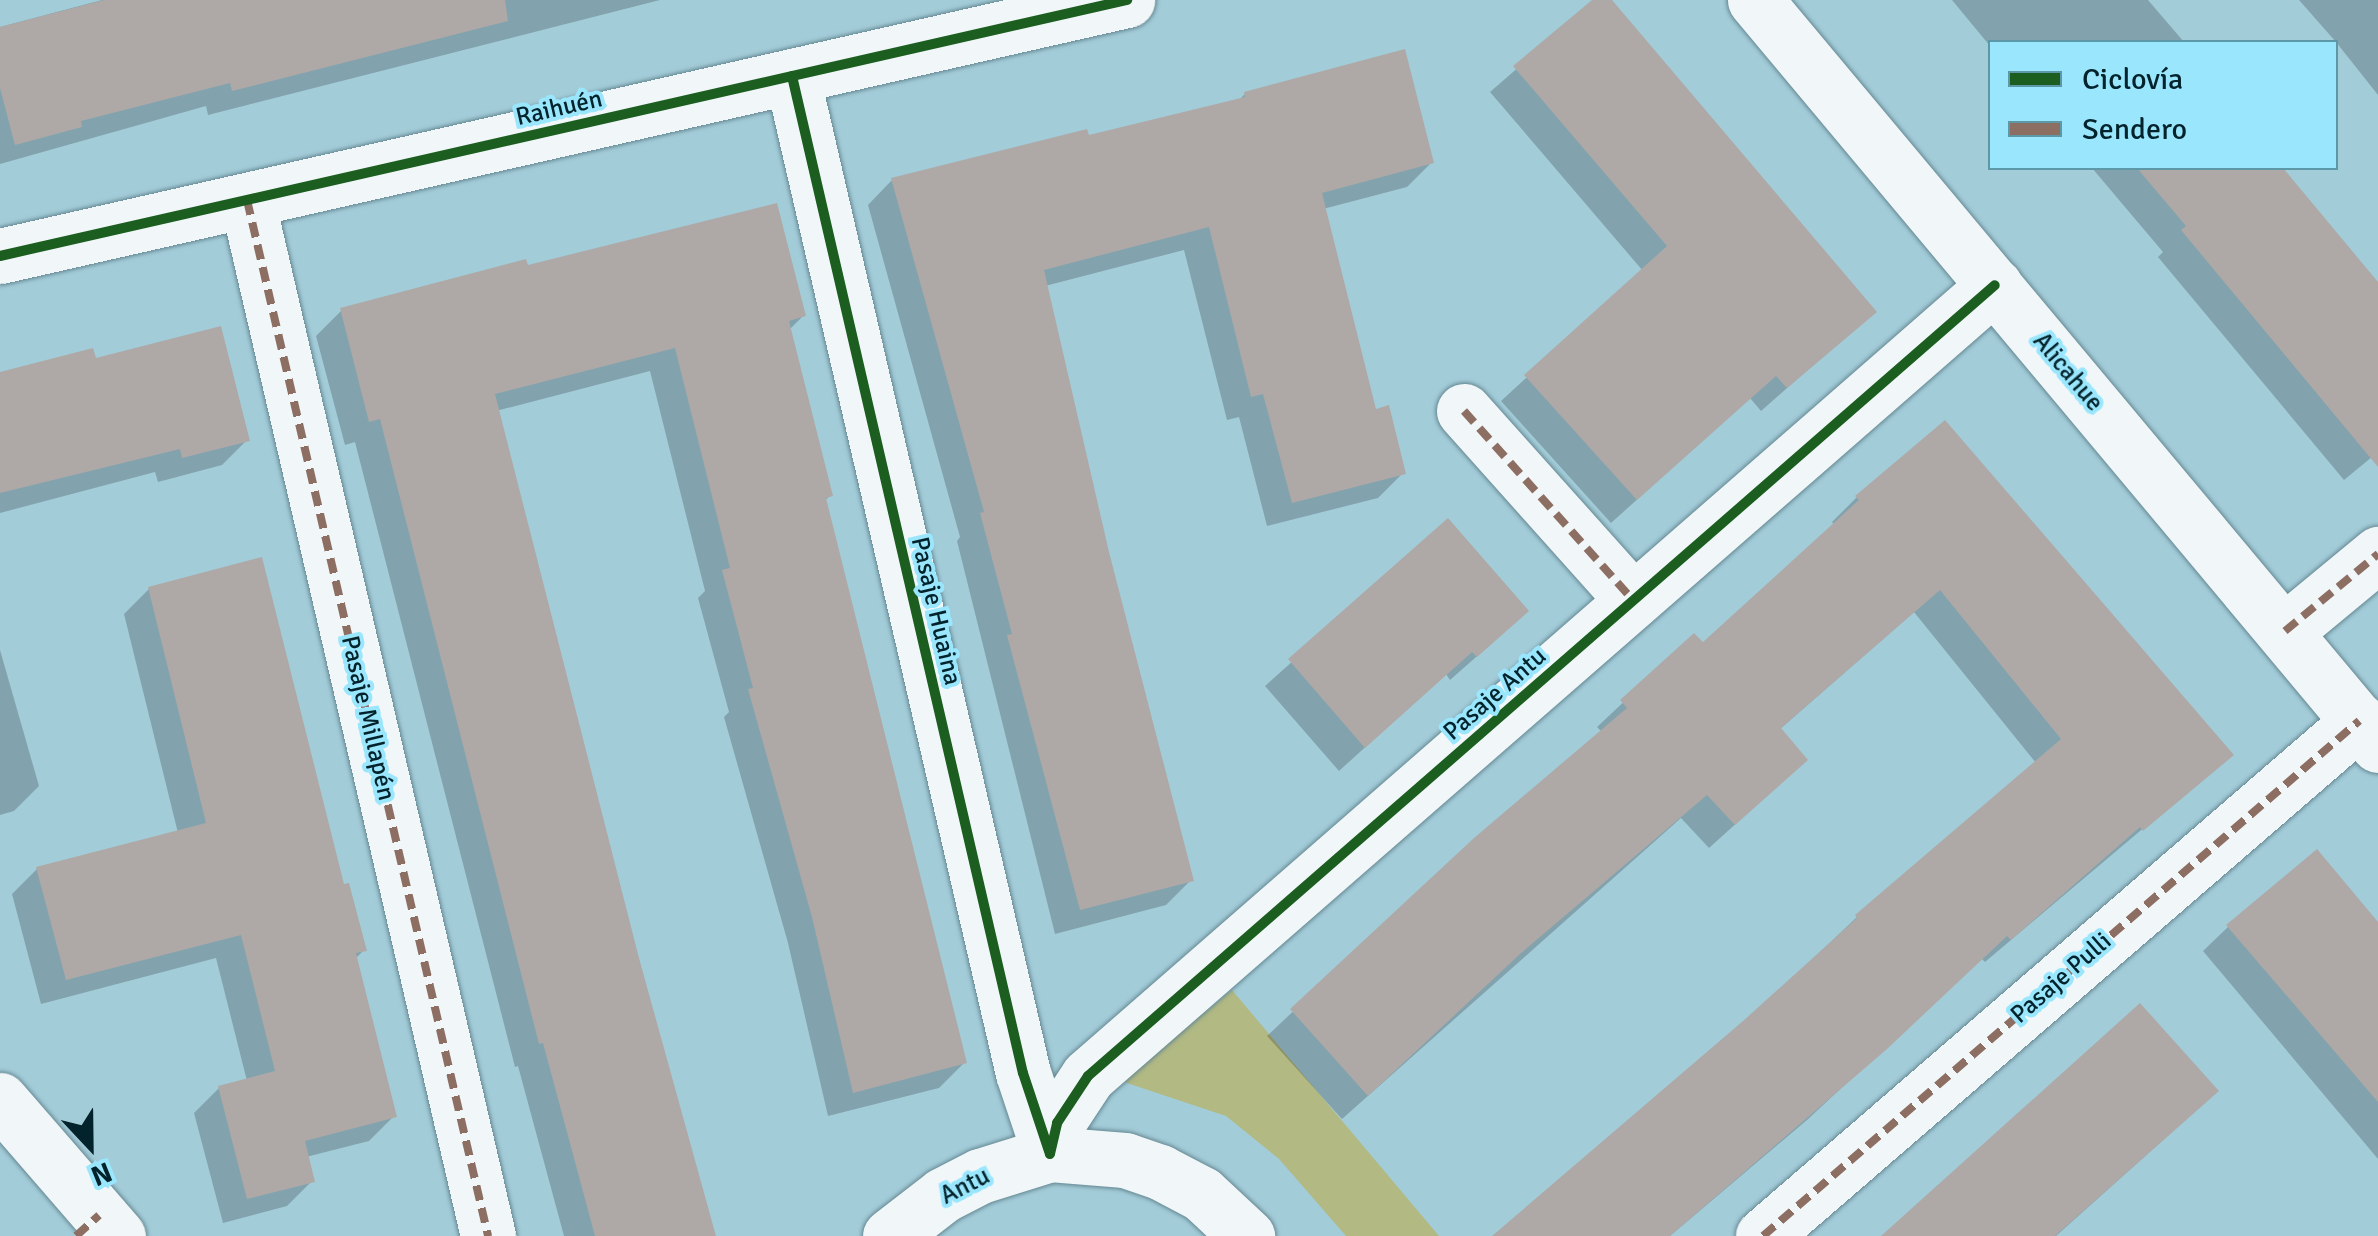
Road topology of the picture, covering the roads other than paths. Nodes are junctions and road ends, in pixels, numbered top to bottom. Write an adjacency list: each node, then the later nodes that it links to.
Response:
1 (1127, 0): 3 (street, Raihuén)
2 (1755, 0): 6 (street, Alicahue)
3 (792, 76): 4 (street, Raihuén); 13 (street, Pasaje Huaina)
4 (247, 200): 5 (street, Raihuén); 15 (street, Pasaje Millapén)
5 (0, 256)
6 (1994, 285): 9 (street, Pasaje Antu); 10 (street, Alicahue)
7 (1464, 411): 9 (street)
8 (2378, 554): 10 (street)
9 (1634, 600): 13 (street, Pasaje Antu)
10 (2285, 631): 11 (street, Alicahue)
11 (2368, 733): 18 (street, Pasaje Pulli)
12 (0, 1100): 14 (street)
13 (1050, 1154): 16 (street, Antu); 17 (street)
14 (98, 1229)
15 (488, 1236)
16 (890, 1236)
17 (1247, 1236)
18 (1763, 1236)

